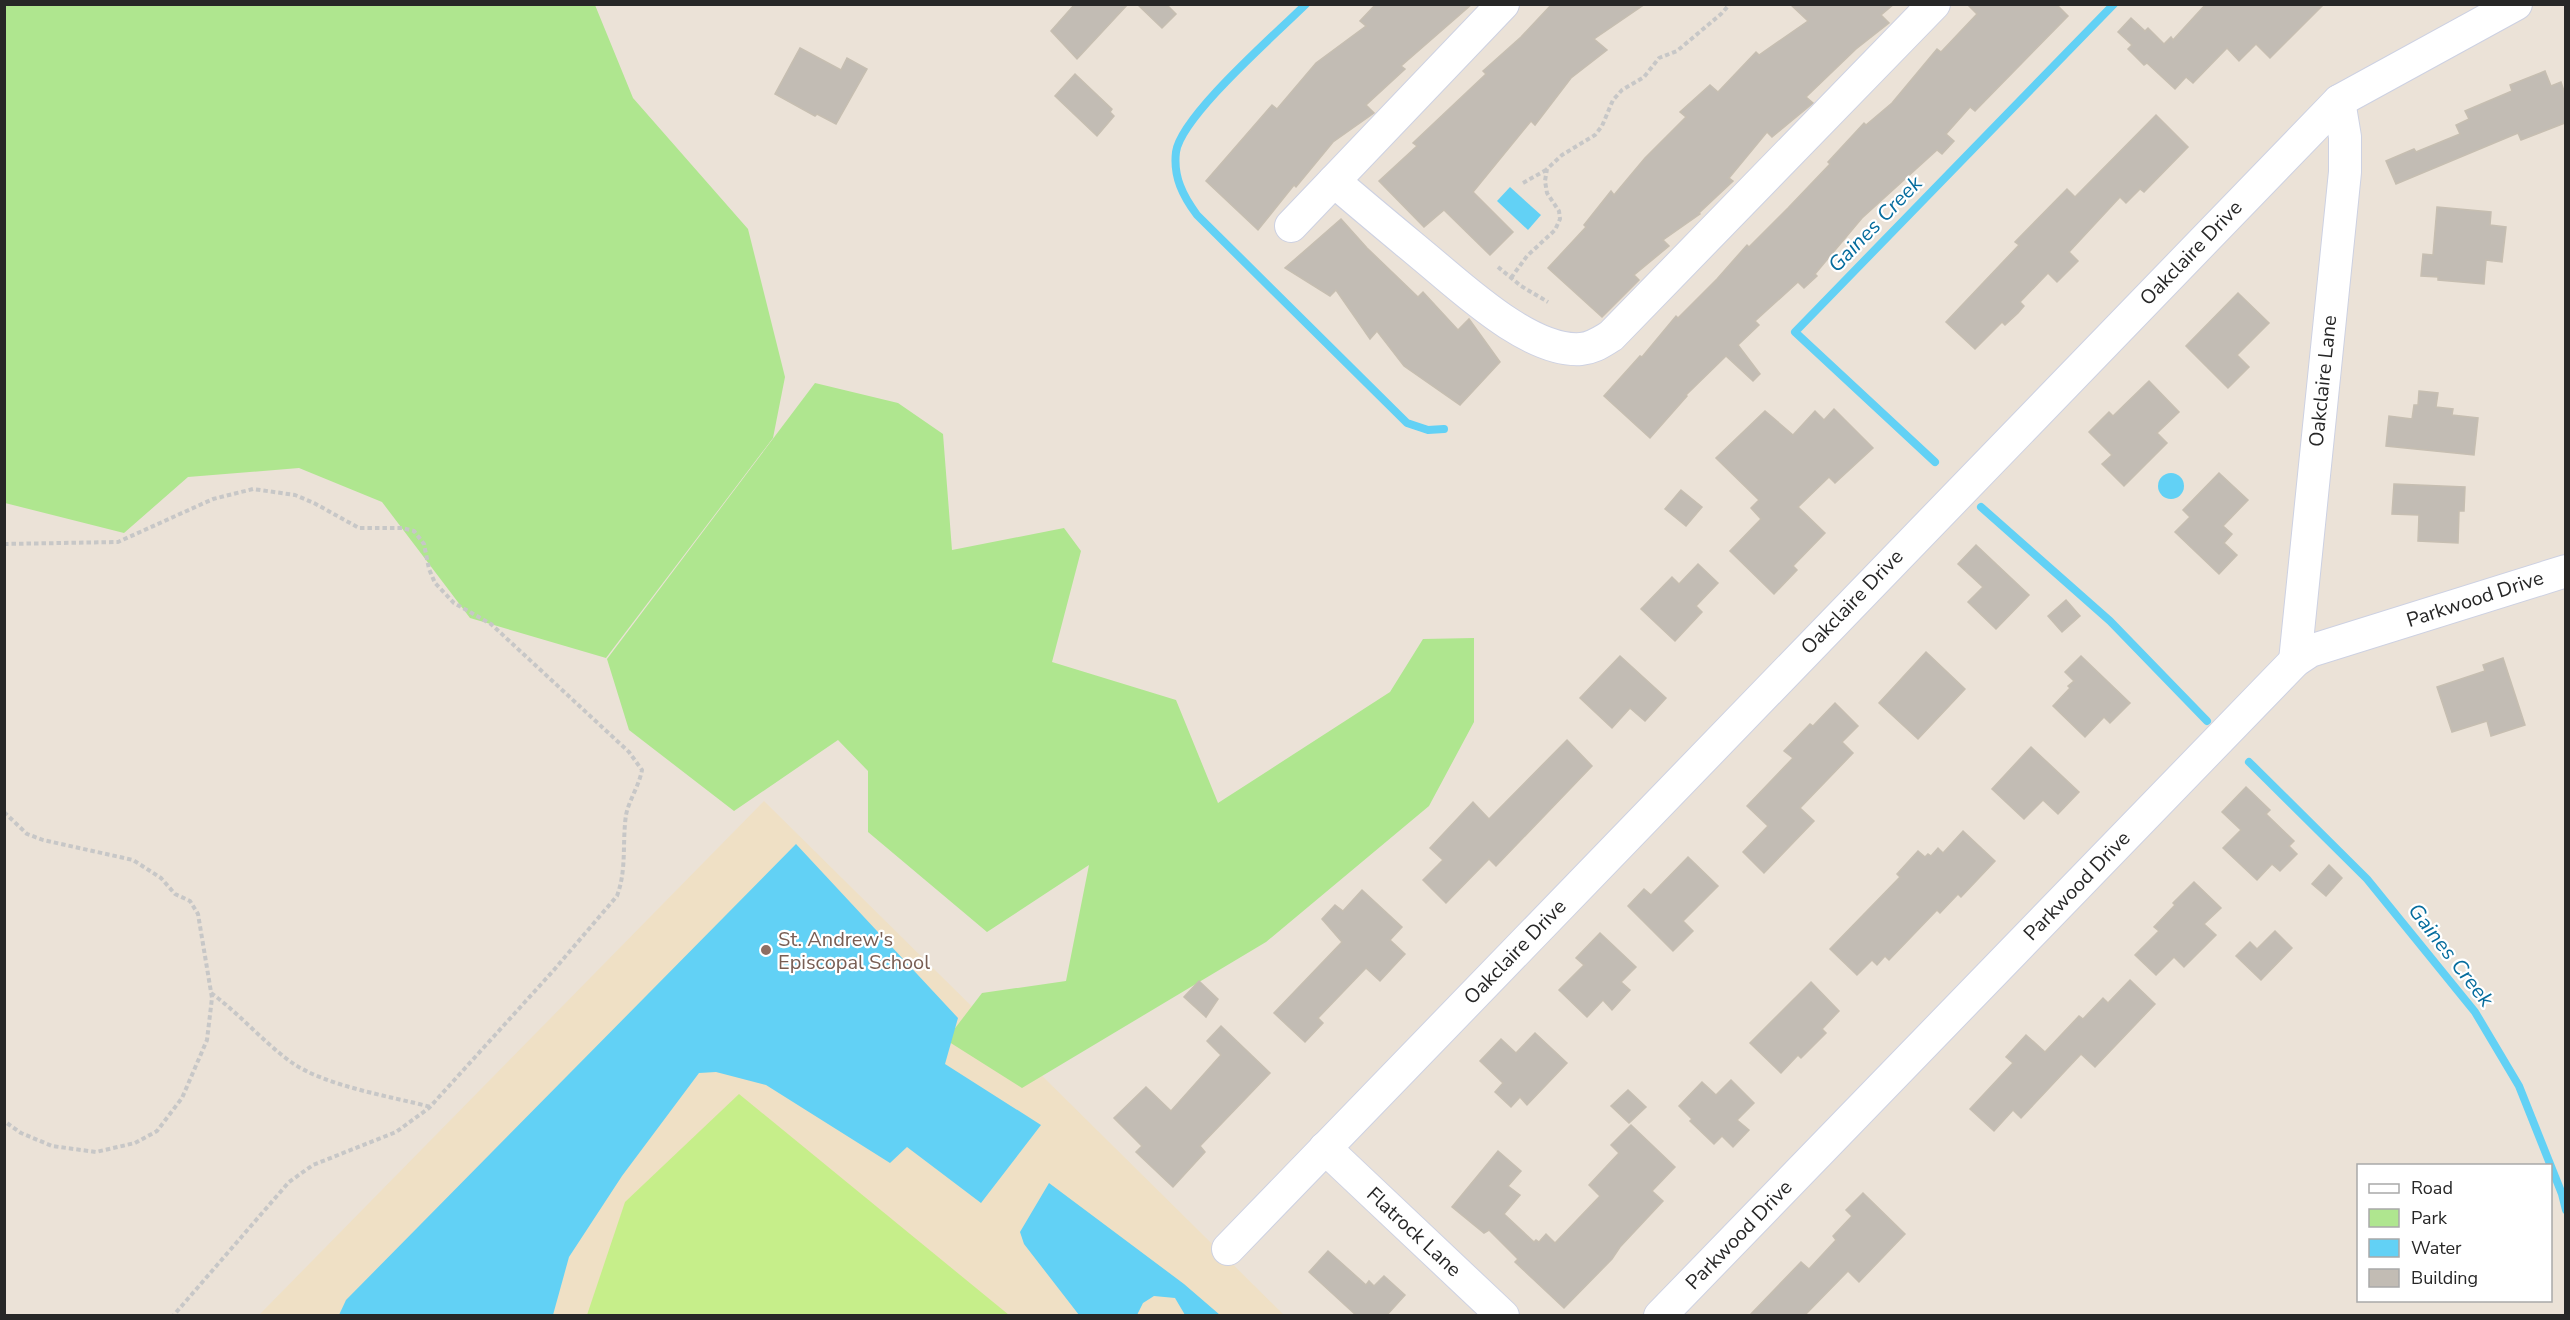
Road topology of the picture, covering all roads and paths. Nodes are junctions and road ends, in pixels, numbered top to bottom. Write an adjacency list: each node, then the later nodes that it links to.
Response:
1 (1503, 4): 7 (street)
2 (1730, 4): 6 (path)
3 (1934, 4): 7 (street)
4 (2516, 4): 5 (street, Oakclaire Drive)
5 (2339, 101): 15 (street, Oakclaire Lane); 20 (street, Oakclaire Drive)
6 (1547, 170): 8 (path); 11 (path)
7 (1334, 181): 9 (street)
8 (1523, 183)
9 (1291, 226)
10 (1498, 267): 11 (path)
11 (1511, 278): 12 (path)
12 (1548, 302)
13 (4, 544): 18 (path)
14 (2565, 571): 15 (street, Parkwood Drive)
15 (2295, 661): 24 (street, Parkwood Drive)
16 (4, 812): 17 (path)
17 (211, 993): 18 (path); 19 (path)
18 (430, 1107): 22 (path)
19 (4, 1121)
20 (1325, 1148): 21 (street, Oakclaire Drive); 23 (street, Flatrock Lane)
21 (1228, 1249)
22 (173, 1316)
23 (1503, 1316)
24 (1660, 1316)

